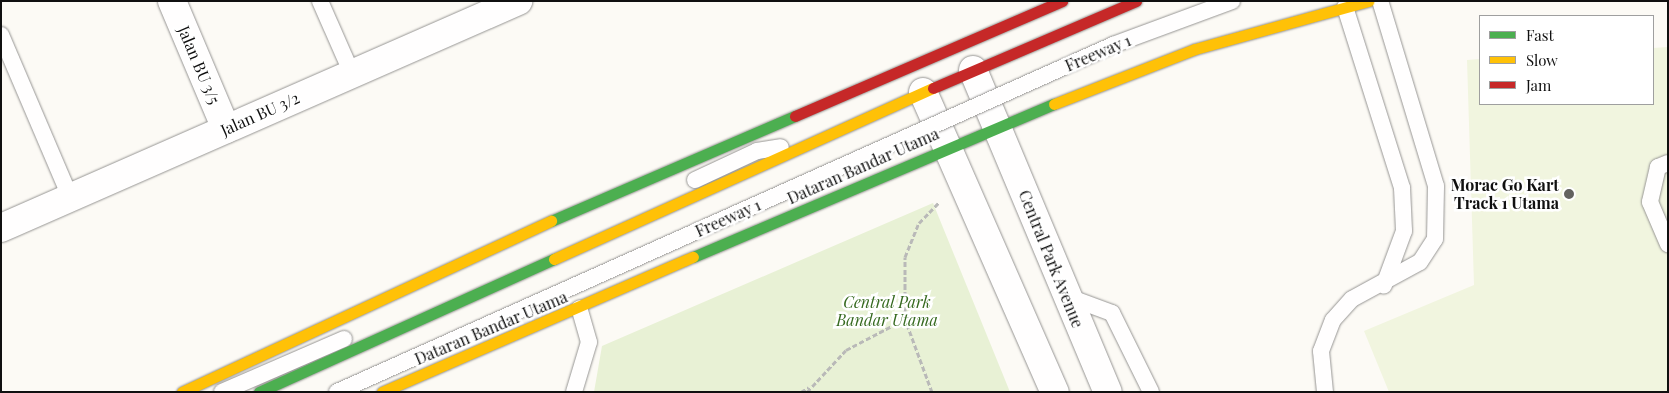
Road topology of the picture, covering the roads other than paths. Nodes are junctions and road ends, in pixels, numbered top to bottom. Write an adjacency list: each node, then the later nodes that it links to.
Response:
1 (172, 1): 15 (street, Jalan BU 3/5)
2 (320, 1): 12 (lane)
3 (1062, 1): 25 (main road)
4 (1136, 1): 11 (main road)
5 (1232, 1): 28 (lane, Freeway 1, bridge)
6 (1368, 1): 9 (main road, Dataran Bandar Utama)
7 (1380, 1): 22 (lane)
8 (507, 3): 12 (street, Jalan BU 3/2)
9 (1344, 4): 14 (main road, Dataran Bandar Utama); 22 (lane)
10 (1, 35): 19 (lane)
11 (973, 70): 13 (main road); 14 (street, Central Park Avenue)
12 (352, 74): 15 (street, Jalan BU 3/2)
13 (923, 92): 16 (main road); 17 (street)
14 (996, 126): 17 (main road, Dataran Bandar Utama); 23 (street, Central Park Avenue)
15 (226, 129): 19 (street, Jalan BU 3/2)
16 (813, 141): 26 (lane); 27 (main road)
17 (947, 147): 24 (main road, Dataran Bandar Utama); 31 (street)
18 (1668, 163): 21 (lane)
19 (70, 197): 20 (street, Jalan BU 3/2)
20 (1, 228)
21 (1668, 244)
22 (1384, 285): 34 (lane)
23 (1064, 295): 32 (street, Central Park Avenue); 33 (lane)
24 (579, 308): 29 (main road, Dataran Bandar Utama); 30 (lane)
25 (182, 392)
26 (222, 392)
27 (259, 392)
28 (337, 392)
29 (382, 392)
30 (574, 392)
31 (1055, 392)
32 (1108, 392)
33 (1151, 392)
34 (1325, 392)

